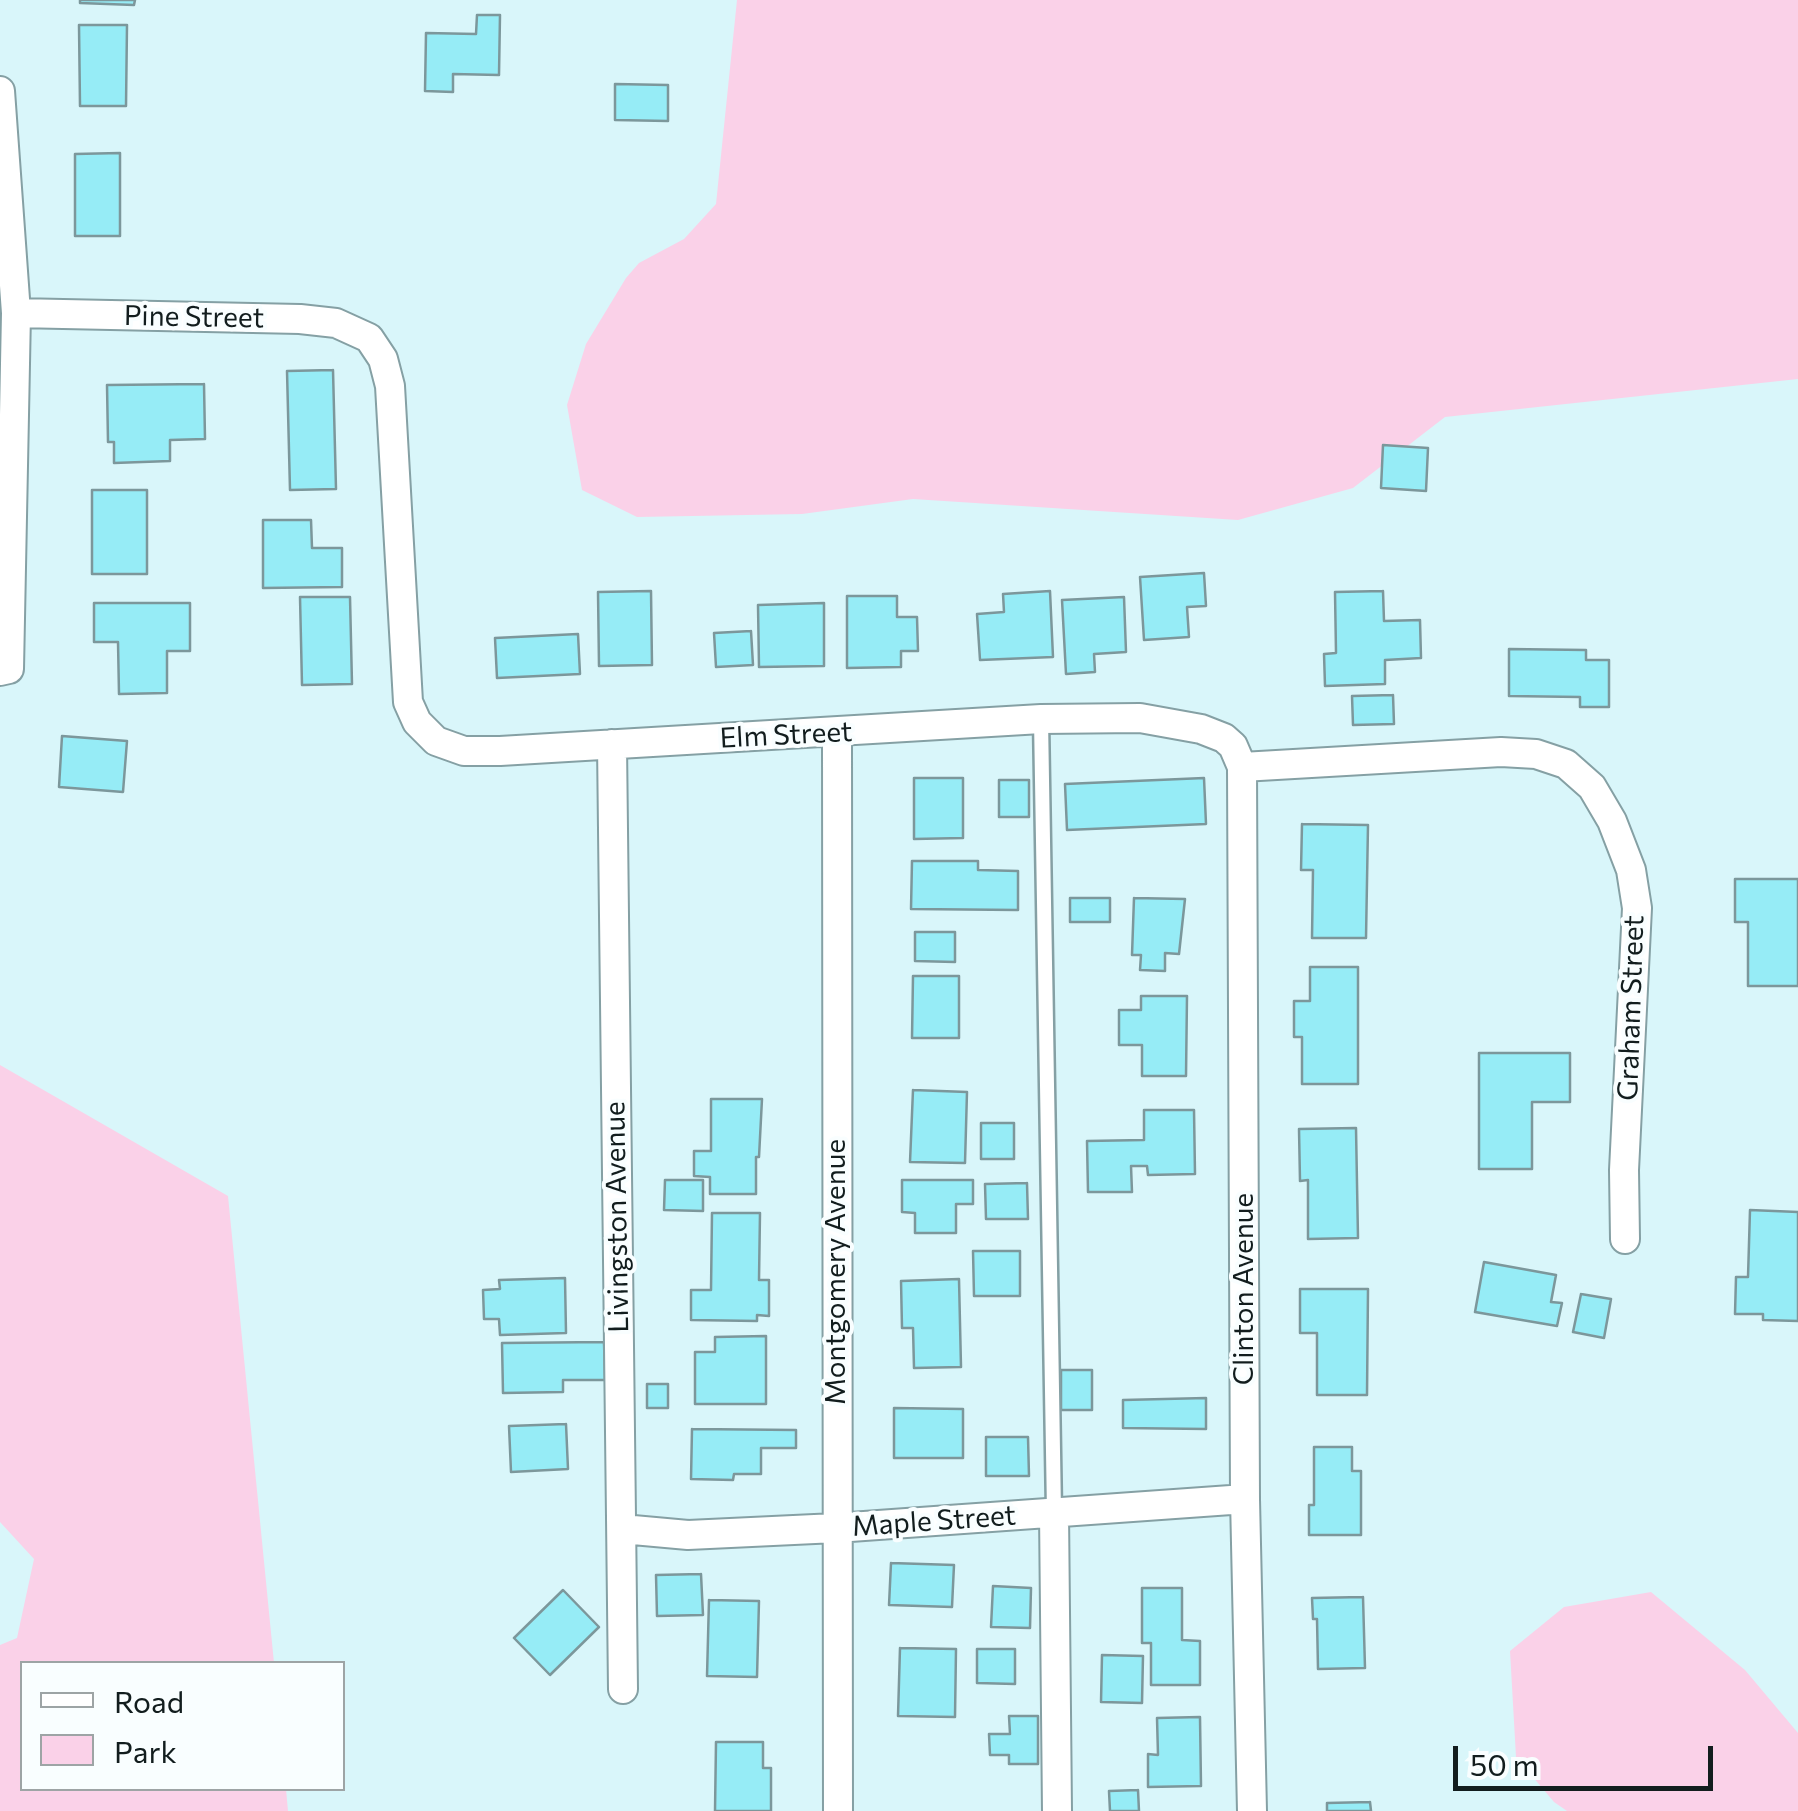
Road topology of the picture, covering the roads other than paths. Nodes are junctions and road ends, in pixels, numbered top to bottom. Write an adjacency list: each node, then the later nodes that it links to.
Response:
1 (0, 91): 2 (street)
2 (16, 312): 3 (street, Pine Street); 4 (street)
3 (403, 627): 7 (street, Elm Street)
4 (0, 671)
5 (1041, 719): 6 (street, Elm Street); 8 (street, Elm Street); 11 (lane)
6 (837, 732): 7 (street, Elm Street); 12 (street, Montgomery Avenue)
7 (612, 744): 13 (street, Livingston Avenue)
8 (1242, 767): 9 (street, Graham Street); 10 (street, Clinton Avenue)
9 (1624, 1239)
10 (1245, 1499): 11 (street, Maple Street); 17 (street, Clinton Avenue)
11 (1054, 1512): 12 (street, Maple Street); 16 (street)
12 (836, 1528): 13 (street, Maple Street); 15 (street, Montgomery Avenue)
13 (622, 1529): 14 (street, Livingston Avenue)
14 (623, 1690)
15 (838, 1811)
16 (1057, 1811)
17 (1252, 1811)

